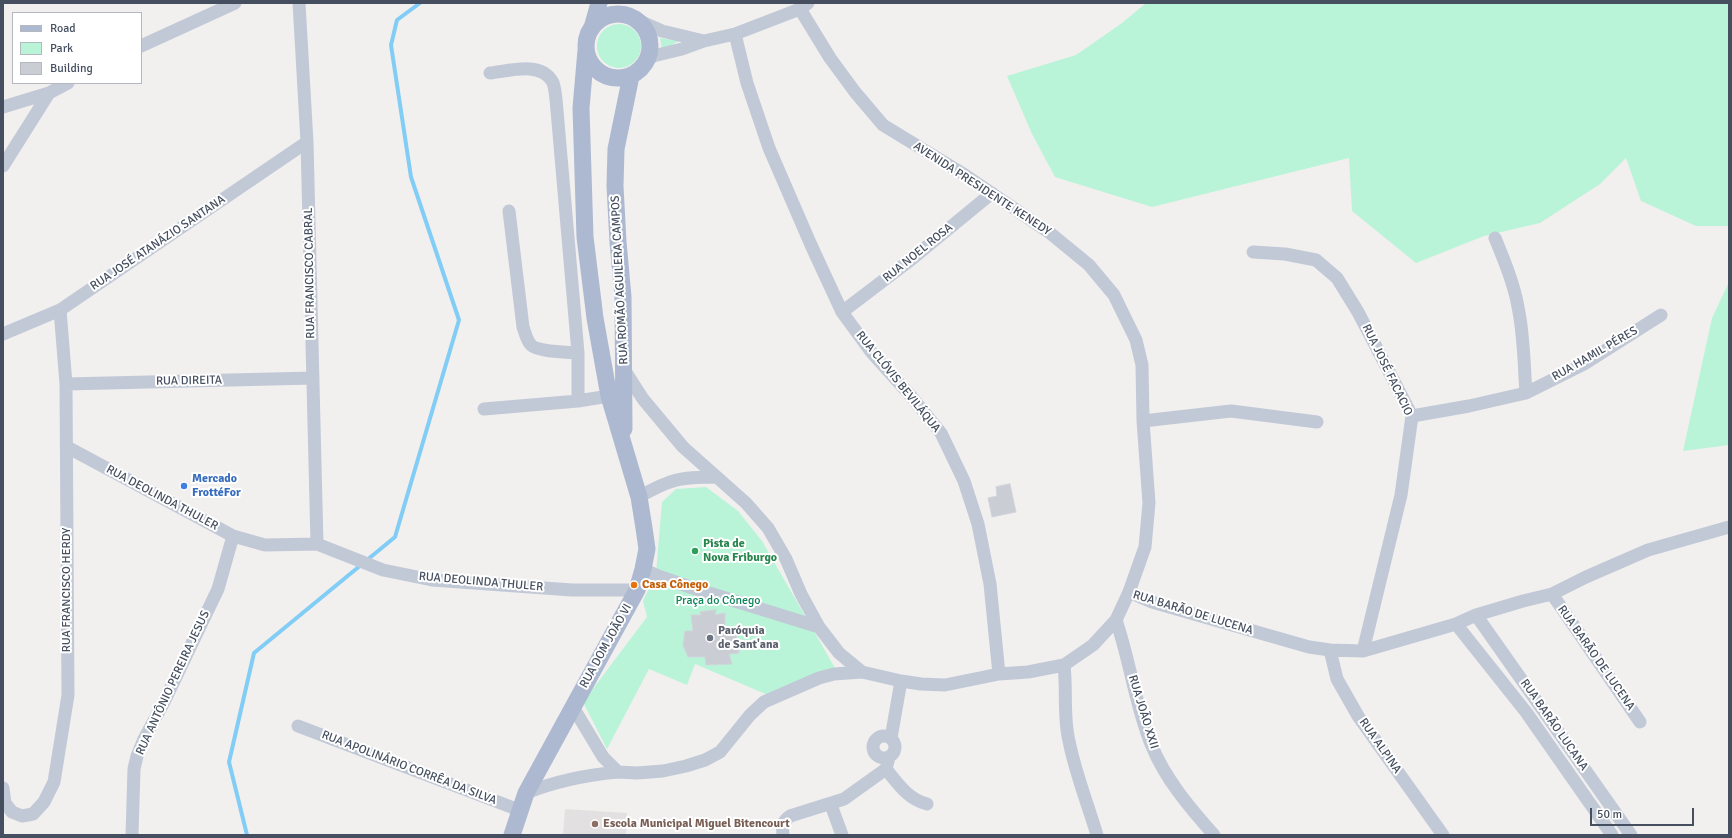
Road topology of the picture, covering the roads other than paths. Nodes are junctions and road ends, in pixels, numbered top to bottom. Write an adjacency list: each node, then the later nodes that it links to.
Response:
1 (235, 3): 9 (street)
2 (299, 3): 17 (street, RUA FRANCISCO CABRAL)
3 (599, 3): 6 (main road)
4 (804, 6): 7 (street); 19 (street, AVENIDA PRESIDENTE KENEDY)
5 (630, 13): 6 (main road); 8 (street); 11 (main road)
6 (592, 28): 10 (main road)
7 (735, 34): 8 (street); 24 (street, RUA CLÓVIS BEVILÁQUA)
8 (704, 41): 11 (street)
9 (142, 46)
10 (586, 50): 13 (main road); 32 (main road, RUA ROMÃO AGUILERA CAMPOS)
11 (649, 56): 13 (main road)
12 (490, 73): 27 (street)
13 (631, 76): 28 (main road, RUA ROMÃO AGUILERA CAMPOS)
14 (66, 84): 15 (street)
15 (49, 92): 16 (street); 18 (street)
16 (3, 107)
17 (307, 142): 23 (street, RUA JOSÉ ATANÁZIO SANTANA); 29 (street, RUA FRANCISCO CABRAL)
18 (3, 166)
19 (992, 193): 24 (street, RUA NOEL ROSA); 36 (street, AVENIDA PRESIDENTE KENEDY)
20 (509, 211): 27 (street)
21 (1495, 238): 31 (street)
22 (1252, 252): 35 (street, RUA JOSÉ FACACIO)
23 (60, 310): 26 (street, RUA JOSÉ ATANÁZIO SANTANA); 30 (street, RUA FRANCISCO HERDY)
24 (842, 312): 57 (street, RUA CLÓVIS BEVILÁQUA)
25 (1660, 315): 31 (street, RUA HAMIL PÉRES)
26 (3, 334)
27 (578, 354): 33 (street)
28 (625, 371): 39 (main road, RUA ROMÃO AGUILERA CAMPOS); 40 (street)
29 (313, 378): 30 (street, RUA DIREITA); 44 (street, RUA FRANCISCO CABRAL)
30 (66, 384): 38 (street, RUA FRANCISCO HERDY)
31 (1526, 393): 35 (street, RUA HAMIL PÉRES)
32 (609, 396): 33 (street); 39 (main road, RUA ROMÃO AGUILERA CAMPOS)
33 (578, 401): 34 (street)
34 (484, 409)
35 (1412, 416): 54 (street, RUA JOSÉ FACACIO)
36 (1143, 421): 37 (street); 47 (street, AVENIDA PRESIDENTE KENEDY)
37 (1317, 422)
38 (67, 446): 43 (street, RUA DEOLINDA THULER); 65 (street, RUA FRANCISCO HERDY)
39 (624, 446): 41 (main road, RUA DOM JOÃO VI)
40 (716, 477): 41 (street); 52 (street)
41 (638, 497): 45 (main road, RUA DOM JOÃO VI)
42 (1729, 527): 48 (street, RUA BARÃO DE LUCENA)
43 (233, 536): 44 (street, RUA DEOLINDA THULER); 70 (street, RUA ANTÔNIO PEREIRA JESUS)
44 (317, 544): 46 (street, RUA DEOLINDA THULER)
45 (643, 569): 46 (main road, RUA DOM JOÃO VI); 52 (street)
46 (637, 590): 59 (main road, RUA DOM JOÃO VI)
47 (1129, 592): 50 (street, RUA BARÃO DE LUCENA); 53 (street, RUA BARÃO DE LUCENA)
48 (1552, 594): 49 (street, RUA BARÃO DE LUCENA); 60 (street, RUA BARÃO DE LUCENA)
49 (1476, 615): 51 (street, RUA BARÃO DE LUCENA); 78 (street, RUA BARÃO LUCANA)
50 (1116, 620): 55 (street, RUA BARÃO DE LUCENA); 75 (street, RUA JOÃO XXII)
51 (1456, 624): 54 (street, RUA BARÃO DE LUCENA); 77 (street, RUA BARÃO LUCANA)
52 (819, 627): 56 (street)
53 (1330, 650): 54 (street, RUA BARÃO DE LUCENA); 76 (street, RUA ALPINA)
54 (1363, 651)
55 (1064, 665): 57 (street, RUA BARÃO DE LUCENA); 74 (street)
56 (862, 672): 58 (street, RUA BARÃO DE LUCENA); 64 (street)
57 (999, 674): 58 (street, RUA BARÃO DE LUCENA)
58 (901, 681): 62 (street)
59 (573, 707): 64 (street); 66 (main road, RUA DOM JOÃO VI)
60 (1640, 722)
61 (298, 726): 69 (street, RUA APOLINÁRIO CORRÊA DA SILVA)
62 (891, 738): 63 (street); 63 (street)
63 (887, 763): 67 (street); 68 (street)
64 (618, 772): 66 (street)
65 (3, 788)
66 (526, 792): 69 (main road, RUA DOM JOÃO VI)
67 (927, 804)
68 (831, 805): 72 (street); 73 (street)
69 (520, 810): 71 (main road, RUA DOM JOÃO VI)
70 (132, 835)
71 (512, 835)
72 (783, 835)
73 (842, 835)
74 (1097, 835)
75 (1214, 835)
76 (1443, 835)
77 (1612, 835)
78 (1631, 835)

